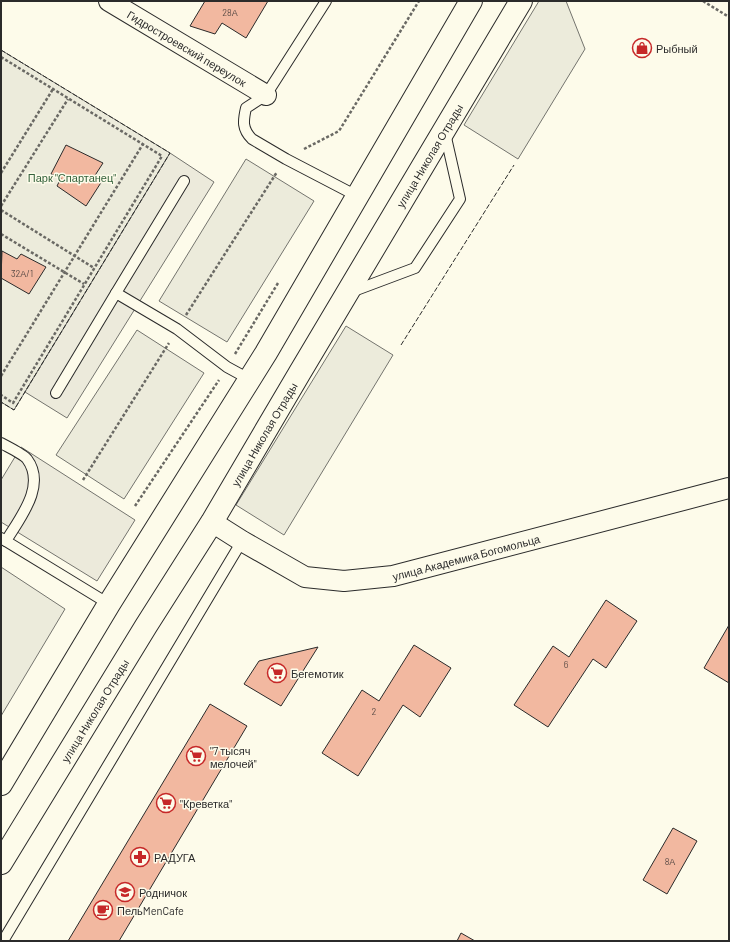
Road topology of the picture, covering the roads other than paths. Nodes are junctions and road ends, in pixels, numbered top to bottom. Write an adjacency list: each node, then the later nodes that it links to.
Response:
1 (109, 1): 5 (street, Гидростроевский переулок)
2 (326, 1): 5 (lane)
3 (471, 1): 8 (main road)
4 (521, 1): 6 (main road, улица Николая Отрады)
5 (266, 95): 8 (lane)
6 (444, 130): 10 (main road, улица Николая Отрады); 10 (lane)
7 (184, 181): 9 (lane)
8 (357, 196): 11 (main road)
9 (116, 293): 11 (lane); 12 (lane)
10 (347, 293): 15 (main road, улица Николая Отрады)
11 (250, 379): 18 (main road)
12 (56, 393)
13 (1, 443): 16 (lane)
14 (729, 488): 17 (street, улица Академика Богомольца)
15 (212, 522): 17 (street, улица Академика Богомольца); 20 (main road, улица Николая Отрады)
16 (3, 540): 18 (lane)
17 (242, 541): 21 (lane)
18 (109, 604): 19 (main road)
19 (1, 784)
20 (1, 863)
21 (3, 941)

